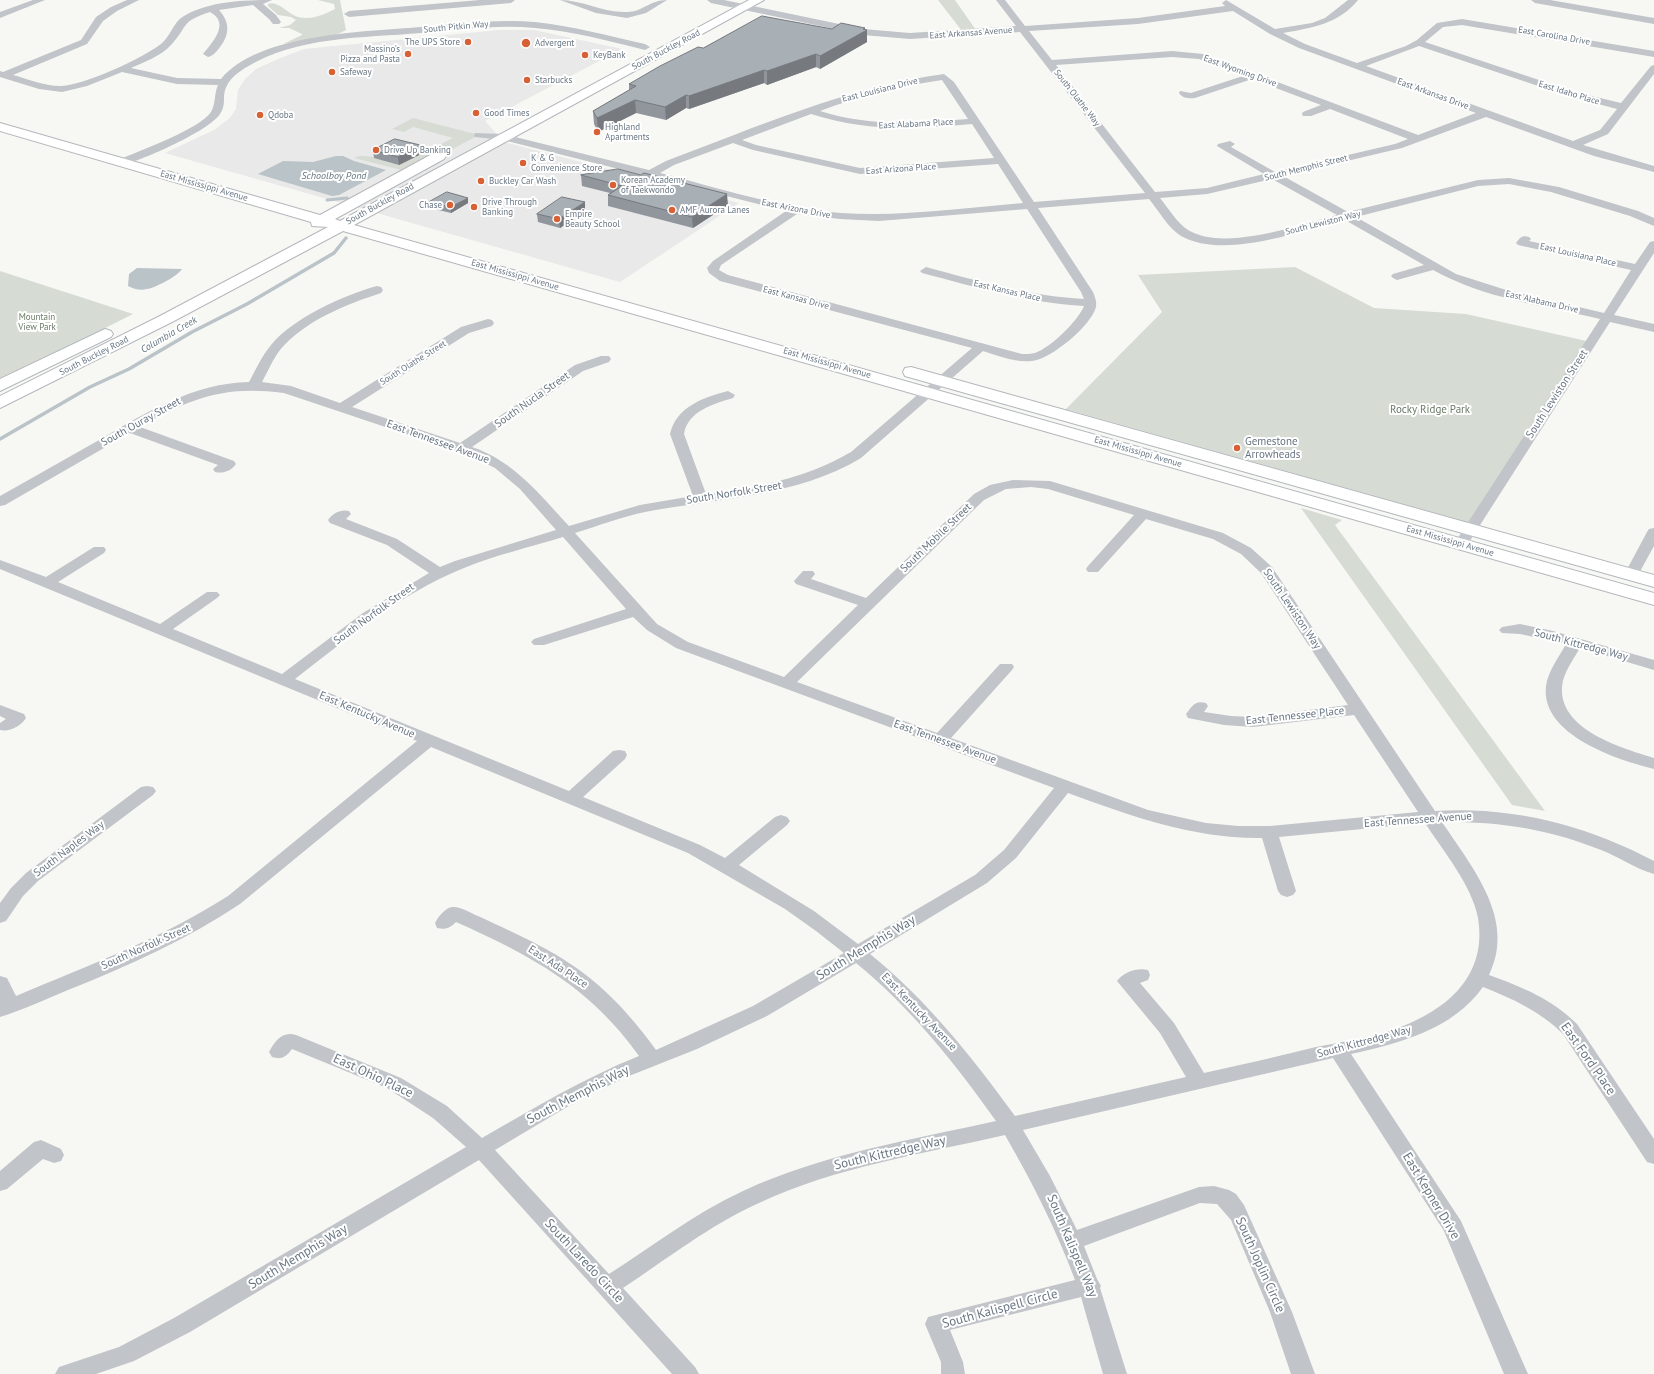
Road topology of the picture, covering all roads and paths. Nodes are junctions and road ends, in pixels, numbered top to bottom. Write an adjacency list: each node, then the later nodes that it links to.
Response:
1 (42, 0): 21 (street)
2 (136, 0): 40 (street)
3 (268, 0): 14 (street)
4 (512, 0): 24 (street)
5 (564, 0): 6 (street)
6 (663, 0)
7 (711, 0): 16 (street, East Arkansas Avenue)
8 (758, 0): 17 (main road, South Buckley Road)
9 (1000, 0): 26 (street, South Olathe Way)
10 (1220, 0): 19 (street, East Arkansas Drive)
11 (1354, 0): 28 (street)
12 (1535, 0): 18 (street)
13 (1584, 0): 18 (street)
14 (255, 1): 20 (street); 23 (street)
15 (346, 2): 24 (street)
16 (730, 2): 17 (street, East Arkansas Avenue); 25 (main road); 27 (main road, South Buckley Road)
17 (747, 4): 25 (main road, South Buckley Road); 26 (street, East Arkansas Avenue)
18 (1578, 7): 22 (street)
19 (1234, 8): 26 (street, East Arkansas Avenue); 28 (street, East Arkansas Drive)
20 (213, 9): 32 (street); 37 (street)
21 (0, 15)
22 (1654, 21)
23 (276, 22)
24 (351, 25): 31 (street, South Pitkin Way); 43 (street, South Pitkin Way)
25 (711, 26): 56 (main road, South Buckley Road)
26 (1023, 29): 35 (street, South Olathe Way)
27 (672, 32)
28 (1273, 32): 36 (street, East Arkansas Drive)
29 (659, 39): 31 (main road, South Buckley Road)
30 (1417, 44): 33 (street, East Carolina Drive); 36 (street, East Carolina Drive); 42 (street, East Idaho Place)
31 (645, 47): 34 (main road, South Buckley Road)
32 (208, 54)
33 (1654, 54)
34 (624, 58)
35 (1050, 63): 41 (street, East Wyoming Drive); 69 (street, South Olathe Way)
36 (1356, 66): 49 (street, East Arkansas Drive)
37 (121, 68): 40 (street); 43 (street)
38 (1654, 68): 46 (street)
39 (1531, 70): 42 (street, East Idaho Place)
40 (2, 74)
41 (1254, 75): 44 (street); 45 (street, East Wyoming Drive)
42 (1515, 75): 46 (street, East Idaho Place)
43 (224, 82): 63 (street)
44 (1184, 94)
45 (1331, 105): 50 (street); 57 (street, East Wyoming Drive)
46 (1624, 107): 61 (street)
47 (530, 110): 56 (main road)
48 (811, 111): 52 (street, East Alabama Place); 52 (street, East Louisiana Drive); 58 (street, East Louisiana Drive)
49 (1486, 113): 57 (street, South Memphis Street); 61 (street, East Arkansas Drive)
50 (1307, 114)
51 (0, 115): 63 (main road, East Mississippi Avenue)
52 (975, 121): 65 (street, East Louisiana Drive)
53 (501, 123): 55 (main road)
54 (0, 127): 64 (main road, East Mississippi Avenue)
55 (483, 132): 56 (street, East Arizona Drive); 59 (main road)
56 (503, 137): 67 (street, East Arizona Drive); 73 (main road, South Buckley Road)
57 (1419, 138): 68 (street, South Memphis Street)
58 (733, 140): 65 (street, East Arizona Place); 67 (street, East Louisiana Drive)
59 (466, 142)
60 (1230, 144): 68 (street, East Alabama Drive)
61 (1574, 145): 66 (street, East Arkansas Drive)
62 (452, 149): 75 (main road, South Buckley Road)
63 (138, 154): 64 (street); 75 (main road, East Mississippi Avenue)
64 (122, 162): 77 (main road, East Mississippi Avenue)
65 (1001, 162): 71 (street, East Louisiana Drive)
66 (1654, 169)
67 (650, 174): 72 (street, East Arizona Drive)
68 (1275, 176): 69 (street, South Memphis Street); 74 (street, East Alabama Drive)
69 (1153, 196): 70 (street, South Memphis Street); 74 (street, South Lewiston Way)
70 (1120, 199): 71 (street, East Arizona Drive)
71 (1031, 206): 72 (street, East Arizona Drive); 87 (street)
72 (795, 210): 91 (street, East Kansas Drive)
73 (358, 217): 75 (main road, South Buckley Road); 81 (main road, East Mississippi Avenue)
74 (1347, 217): 76 (street, South Lewiston Way); 80 (street, East Alabama Drive)
75 (339, 219): 77 (main road, East Mississippi Avenue); 95 (main road, East Mississippi Avenue); 97 (main road, South Buckley Road)
76 (1651, 219)
77 (322, 220): 94 (main road, South Buckley Road)
78 (1525, 239): 82 (street, East Louisiana Place)
79 (1654, 244): 82 (street, South Lewiston Street)
80 (1434, 266): 84 (street); 88 (street, East Alabama Drive)
81 (538, 267)
82 (1638, 268): 88 (street, South Lewiston Street)
83 (926, 271): 87 (street, East Kansas Place)
84 (1397, 276)
85 (608, 286): 95 (main road, East Mississippi Avenue)
86 (377, 290): 93 (street)
87 (1090, 303): 91 (street)
88 (1607, 317): 90 (street, East Alabama Drive); 109 (street, South Lewiston Street)
89 (488, 324): 98 (street, South Olathe Street)
90 (1654, 328)
91 (980, 348): 95 (street, South Norfolk Street)
92 (605, 359): 100 (street, South Nucla Street)
93 (254, 385): 98 (street, East Tennessee Avenue); 99 (street, South Ouray Street)
94 (0, 386)
95 (936, 386): 103 (street, South Norfolk Street); 109 (main road, East Mississippi Avenue)
96 (728, 395): 103 (street)
97 (0, 403)
98 (341, 408): 100 (street, East Tennessee Avenue)
99 (129, 428): 101 (street); 104 (street, South Ouray Street)
100 (462, 448): 107 (street, East Tennessee Avenue)
101 (220, 469)
102 (1010, 483): 105 (street, South Lewiston Way); 120 (street, South Mobile Street)
103 (701, 499): 107 (street, South Norfolk Street)
104 (0, 502)
105 (1144, 513): 112 (street); 131 (street, South Lewiston Way)
106 (344, 514): 113 (street)
107 (565, 531): 113 (street, South Norfolk Street); 121 (street, East Tennessee Avenue)
108 (1654, 532): 115 (street)
109 (1466, 537): 115 (main road, East Mississippi Avenue); 119 (main road, East Mississippi Avenue)
110 (99, 550): 117 (street)
111 (0, 564): 117 (street, East Kentucky Avenue)
112 (1093, 569)
113 (438, 573): 128 (street, South Norfolk Street)
114 (808, 574): 120 (street)
115 (1631, 575): 116 (main road, East Mississippi Avenue)
116 (1654, 581)
117 (47, 583): 122 (street, East Kentucky Avenue)
118 (212, 595): 122 (street)
119 (1654, 599)
120 (869, 604): 129 (street, South Mobile Street)
121 (635, 611): 124 (street); 129 (street, East Tennessee Avenue)
122 (162, 630): 128 (street, East Kentucky Avenue)
123 (1507, 630): 125 (street, South Kittredge Way)
124 (539, 642)
125 (1575, 642): 126 (street, South Kittredge Way); 137 (street)
126 (1654, 665)
127 (1006, 667): 134 (street)
128 (284, 680): 135 (street, East Kentucky Avenue)
129 (786, 684): 134 (street, East Tennessee Avenue)
130 (1200, 706): 131 (street, East Tennessee Place)
131 (1359, 709): 141 (street, South Lewiston Way)
132 (0, 710): 133 (street)
133 (6, 726)
134 (940, 740): 138 (street, East Tennessee Avenue)
135 (428, 741): 140 (street, East Kentucky Avenue); 153 (street, South Norfolk Street)
136 (619, 755): 140 (street)
137 (1654, 764)
138 (1065, 786): 143 (street, East Tennessee Avenue); 149 (street, South Memphis Way)
139 (147, 791): 147 (street, South Naples Way)
140 (572, 798): 144 (street, East Kentucky Avenue)
141 (1430, 817): 143 (street, East Tennessee Avenue); 145 (street, East Tennessee Avenue); 151 (street, South Kittredge Way)
142 (781, 821): 144 (street)
143 (1270, 832): 146 (street)
144 (727, 866): 149 (street, East Kentucky Avenue)
145 (1654, 868)
146 (1287, 890)
147 (0, 917)
148 (444, 922): 156 (street, East Ada Place)
149 (858, 953): 156 (street, South Memphis Way); 158 (street, East Kentucky Avenue)
150 (1141, 975): 157 (street)
151 (1479, 978): 154 (street, South Kittredge Way); 161 (street, East Ford Place)
152 (0, 983): 153 (street)
153 (5, 1007)
154 (1338, 1050): 157 (street, South Kittredge Way); 171 (street, East Kepner Drive)
155 (279, 1052): 159 (street, East Ohio Place)
156 (652, 1059): 159 (street, South Memphis Way)
157 (1199, 1082): 158 (street, South Kittredge Way)
158 (1011, 1125): 163 (street, South Kalispell Way); 165 (street, South Kittredge Way)
159 (480, 1148): 165 (street, South Laredo Circle); 166 (street, South Memphis Way)
160 (54, 1155): 162 (street)
161 (1654, 1156)
162 (0, 1184)
163 (1072, 1241): 164 (street, South Kalispell Way); 170 (street, South Joplin Circle)
164 (1090, 1286): 168 (street, South Kalispell Circle); 169 (street, South Kalispell Way)
165 (607, 1287): 167 (street, South Laredo Circle)
166 (67, 1374)
167 (687, 1374)
168 (953, 1374)
169 (1115, 1374)
170 (1303, 1374)
171 (1516, 1374)

